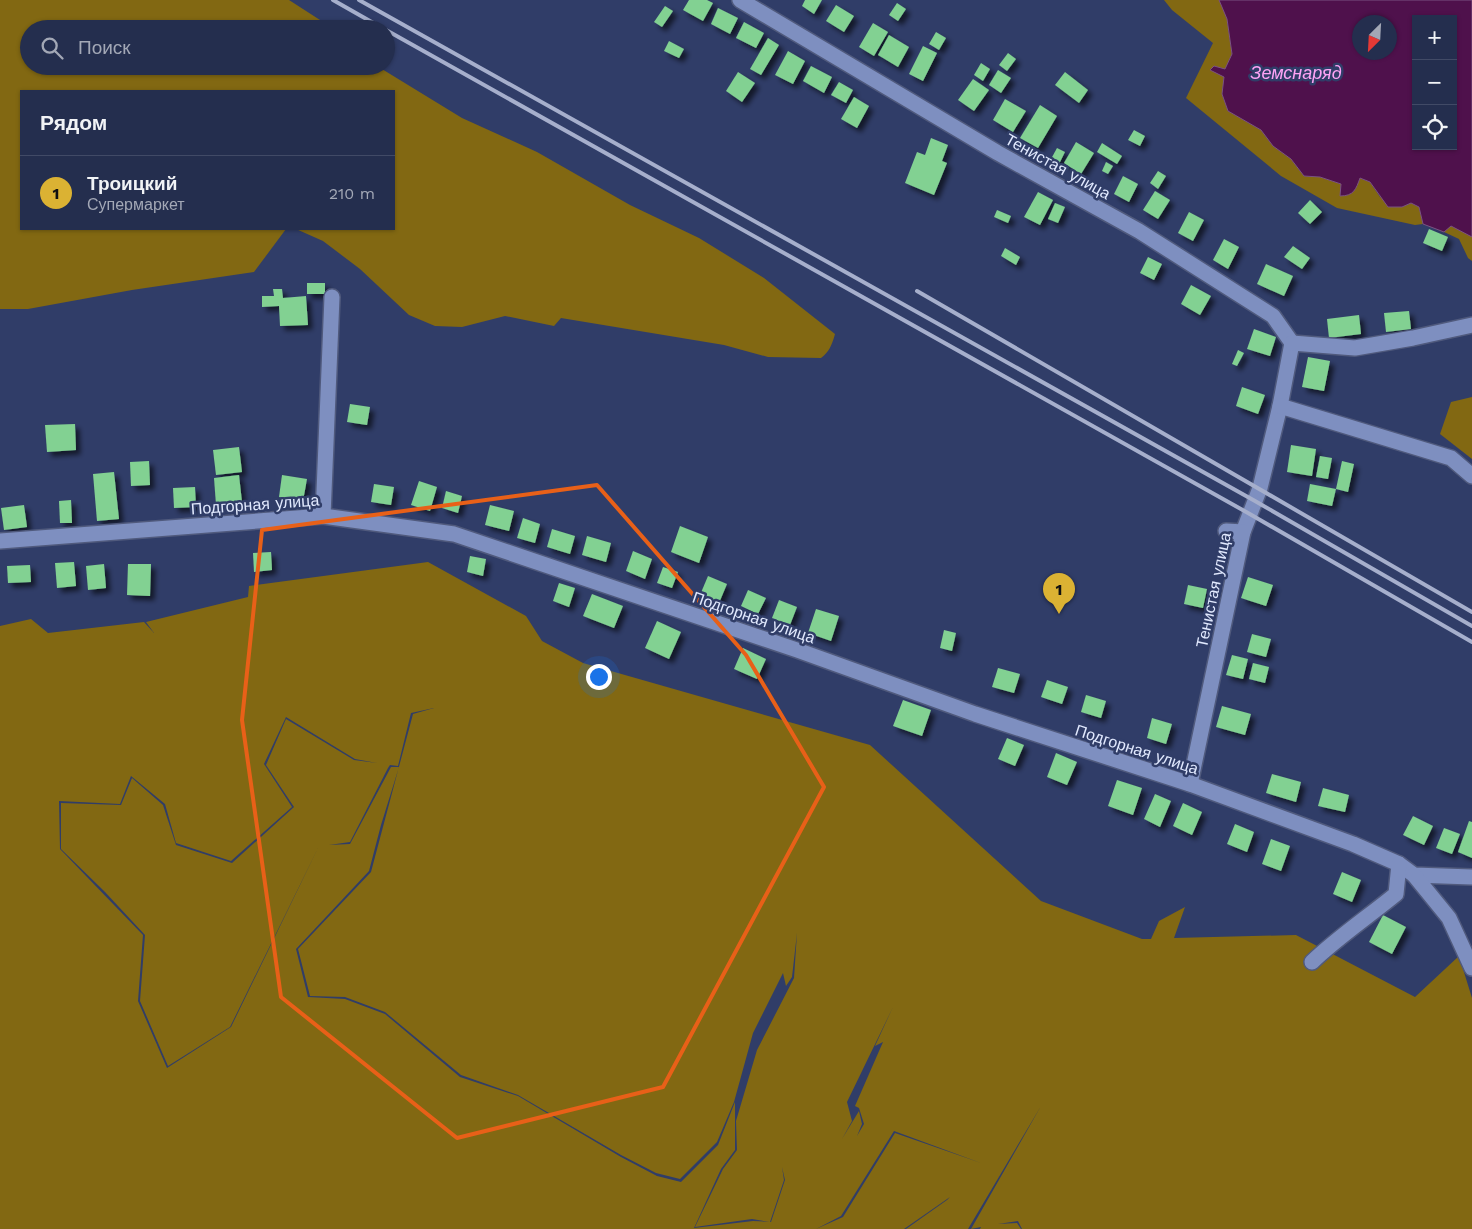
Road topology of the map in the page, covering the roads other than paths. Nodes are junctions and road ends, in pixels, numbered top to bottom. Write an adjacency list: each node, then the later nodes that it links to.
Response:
1 (740, 0): 4 (street, Тенистая улица)
2 (332, 297): 7 (street)
3 (1472, 325): 4 (street)
4 (1292, 343): 5 (street, Тенистая улица)
5 (1280, 406): 6 (street); 9 (street, Тенистая улица)
6 (1472, 476)
7 (323, 516): 10 (street, Подгорная улица); 11 (street, Подгорная улица)
8 (1226, 531): 9 (street)
9 (1243, 532): 11 (street, Тенистая улица)
10 (0, 541)
11 (1190, 784): 12 (street, Подгорная улица)
12 (1399, 864): 13 (street, Подгорная улица); 15 (street)
13 (1414, 875): 14 (street); 16 (street, Подгорная улица)
14 (1472, 877)
15 (1312, 962)
16 (1472, 968)

